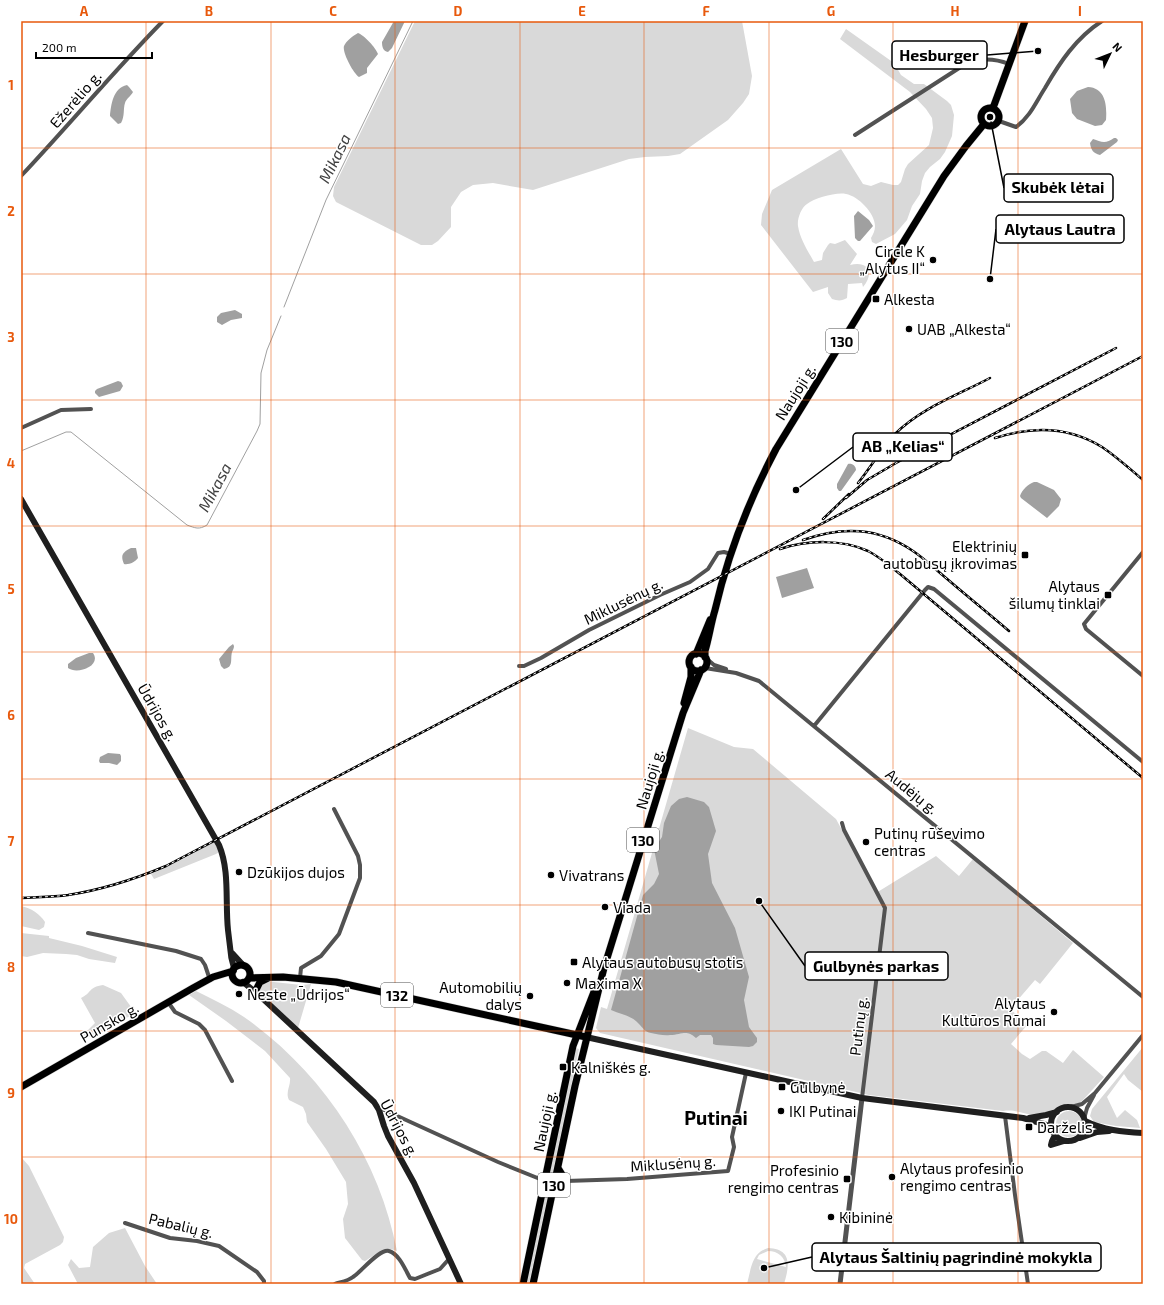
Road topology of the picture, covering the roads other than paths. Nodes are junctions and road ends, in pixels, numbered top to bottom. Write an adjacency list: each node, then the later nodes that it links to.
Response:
1 (164, 21): 9 (street, Ežerėlio g.)
2 (1025, 21): 4 (main road, 130)
3 (1102, 21): 6 (street)
4 (1008, 64): 5 (main road, 130); 8 (street)
5 (993, 108): 6 (main road); 7 (main road, 130)
6 (999, 121): 7 (main road)
7 (984, 124): 14 (main road, Naujoji g. / 130)
8 (855, 135)
9 (21, 176)
10 (91, 409): 11 (street)
11 (21, 428)
12 (21, 499): 29 (main road, Ūdrijos g.)
13 (1143, 552): 22 (street)
14 (731, 554): 15 (main road, Naujoji g. / 130); 18 (street, Miklusėnų g.)
15 (714, 610): 16 (main road, Naujoji g. / 130); 17 (main road, Naujoji g. / 130)
16 (696, 654): 17 (main road); 19 (main road, 130)
17 (706, 658): 20 (main road, 130); 21 (street, Audėjų g.)
18 (519, 666)
19 (691, 667): 20 (main road); 23 (main road, Naujoji g. / 130)
20 (703, 669): 21 (street, Audėjų g.); 23 (main road, Naujoji g. / 130)
21 (736, 673): 24 (street, Audėjų g.)
22 (1143, 676)
23 (683, 713): 31 (main road, Naujoji g. / 130)
24 (814, 726): 25 (street); 40 (street, Audėjų g.)
25 (1143, 762)
26 (334, 809): 36 (street)
27 (842, 823): 49 (street, Putinų g.)
28 (88, 933): 37 (street)
29 (230, 950): 30 (main road); 32 (main road, Ūdrijos g.)
30 (242, 965): 32 (main road, Punsko g. / 132); 33 (main road, 132)
31 (604, 968): 42 (main road, Naujoji g.); 44 (main road, Naujoji g. / 130)
32 (233, 970): 37 (main road, Punsko g. / 132); 38 (main road)
33 (247, 977): 34 (main road, 132); 35 (main road, 132); 38 (main road, Punsko g. / 132); 39 (main road, Ūdrijos g.)
34 (283, 977): 35 (main road, 132); 36 (main road, 132)
35 (268, 978): 39 (main road)
36 (300, 978): 42 (main road, 132)
37 (210, 980): 38 (main road, Punsko g. / 132); 41 (main road, Punsko g. / 132)
38 (235, 980)
39 (258, 993): 51 (main road, Ūdrijos g.)
40 (1143, 998)
41 (168, 1002): 46 (street); 47 (main road, Punsko g. / 132)
42 (577, 1035): 44 (main road, 132); 63 (main road, Naujoji g. / 130)
43 (1143, 1035): 48 (street)
44 (586, 1037): 45 (main road); 62 (main road, Naujoji g. / 130)
45 (746, 1073): 49 (main road); 64 (street, Miklusėnų g.)
46 (232, 1081)
47 (21, 1087)
48 (1095, 1093): 50 (street); 55 (street)
49 (862, 1098): 53 (main road); 73 (street)
50 (1071, 1107): 52 (main road); 55 (main road)
51 (379, 1110): 63 (street); 67 (main road, Ūdrijos g.)
52 (1057, 1112): 54 (main road); 56 (main road)
53 (1005, 1116): 54 (main road); 74 (street)
54 (1023, 1118): 56 (main road)
55 (1085, 1120): 57 (main road); 60 (main road)
56 (1052, 1128): 59 (main road)
57 (1113, 1130): 58 (main road); 60 (main road)
58 (1143, 1133)
59 (1055, 1135): 61 (main road); 61 (main road)
60 (1078, 1139): 61 (main road)
61 (1064, 1141)
62 (558, 1168): 64 (main road); 65 (main road, Naujoji g. / 130)
63 (545, 1181): 71 (main road, Naujoji g. / 130)
64 (566, 1181): 65 (main road)
65 (553, 1192): 72 (main road, Naujoji g. / 130)
66 (126, 1223): 68 (street, Pabalių g.)
67 (449, 1259): 69 (street); 70 (main road, Ūdrijos g.)
68 (264, 1284)
69 (336, 1284)
70 (461, 1284)
71 (522, 1284)
72 (533, 1284)
73 (840, 1284)
74 (1028, 1284)

